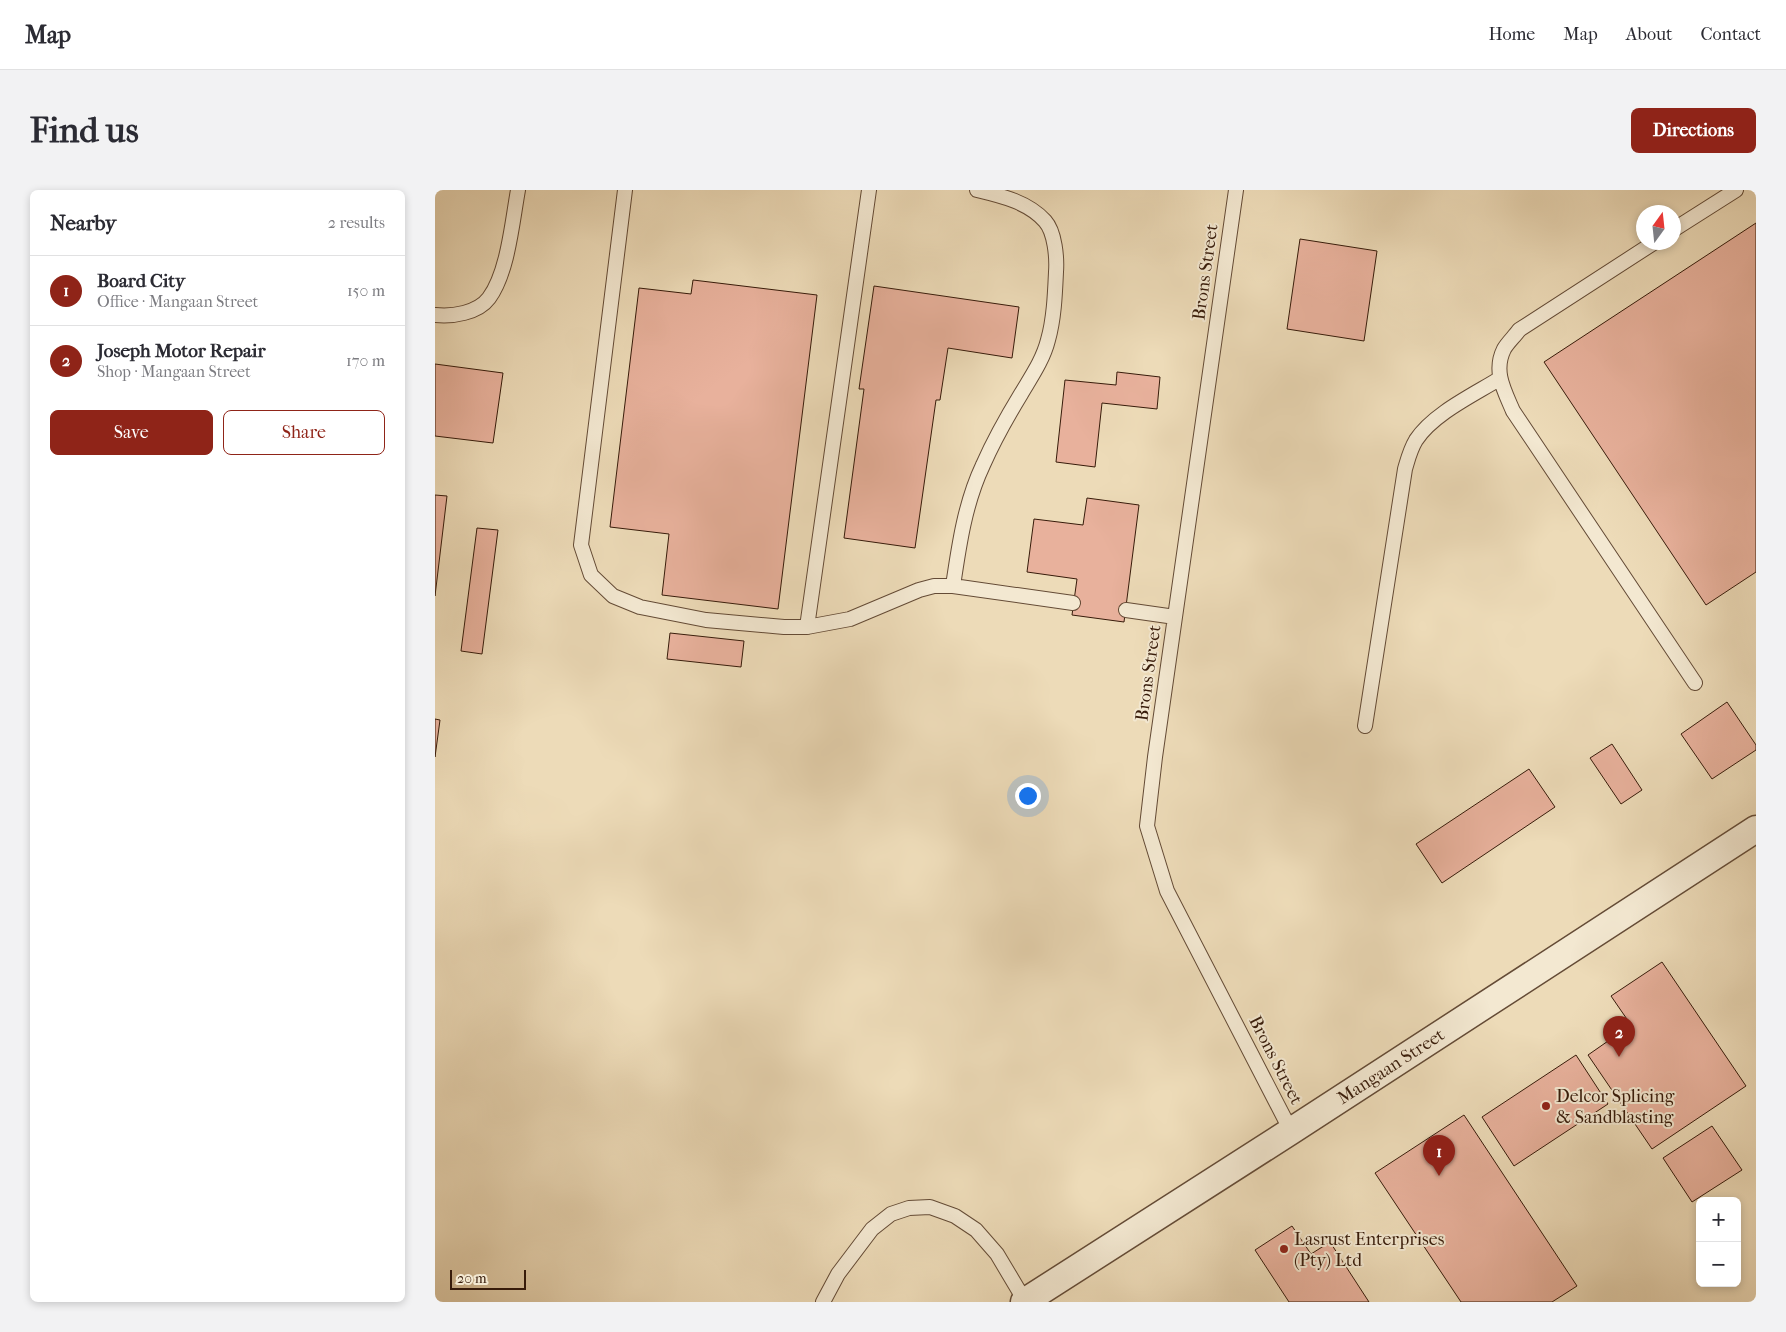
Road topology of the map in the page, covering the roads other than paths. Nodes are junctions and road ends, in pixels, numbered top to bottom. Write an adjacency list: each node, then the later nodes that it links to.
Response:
1 (518, 190): 9 (lane)
2 (625, 190): 15 (lane)
3 (869, 190): 15 (lane)
4 (977, 190): 11 (lane)
5 (1236, 190): 14 (lane, Brons Street)
6 (1736, 190): 7 (lane)
7 (1681, 225)
8 (1643, 250): 10 (lane)
9 (435, 315)
10 (1499, 379): 16 (lane); 17 (lane)
11 (953, 586): 12 (lane); 15 (lane)
12 (1073, 602)
13 (1126, 610): 14 (lane)
14 (1175, 617): 19 (lane, Brons Street)
15 (807, 627)
16 (1695, 683)
17 (1365, 726)
18 (1756, 829): 19 (street, Mangaan Street)
19 (1291, 1131): 21 (street, Mangaan Street)
20 (823, 1302): 21 (lane)
21 (1025, 1302)

